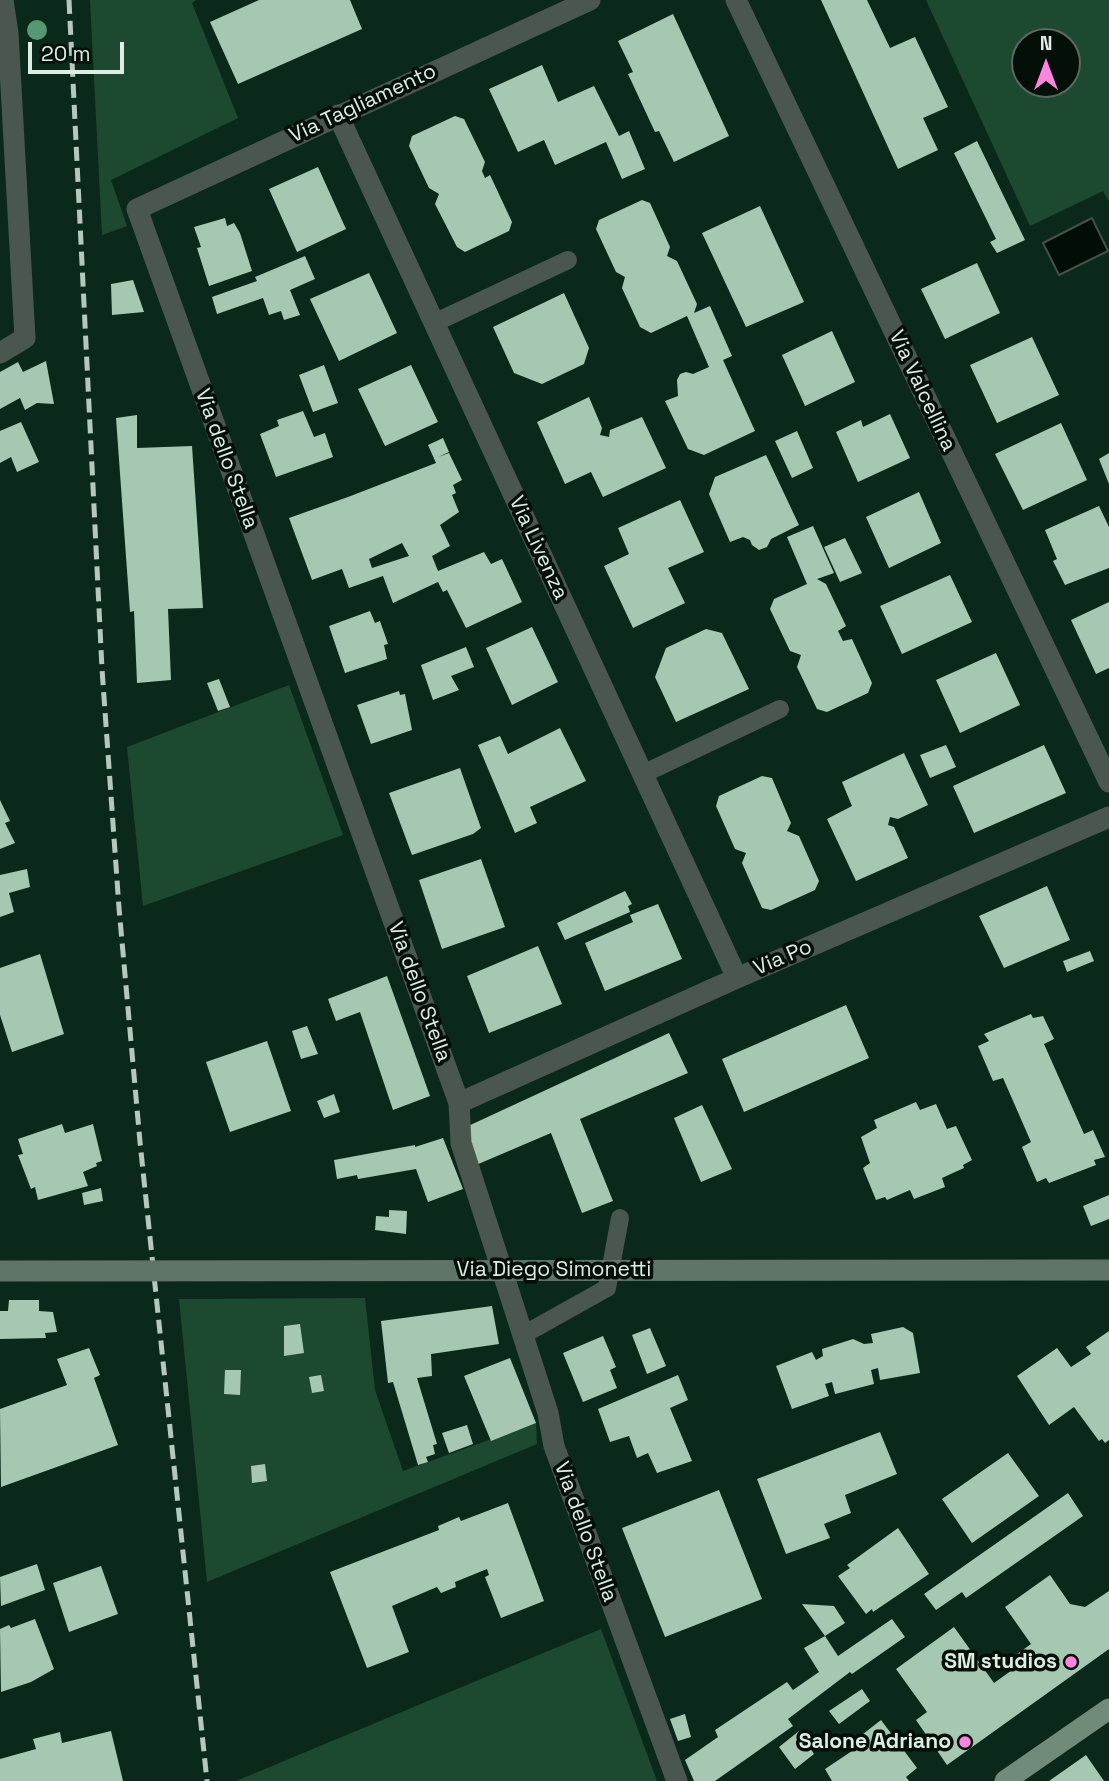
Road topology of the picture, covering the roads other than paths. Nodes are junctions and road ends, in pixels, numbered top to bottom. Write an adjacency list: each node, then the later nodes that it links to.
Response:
1 (3, 0): 8 (street)
2 (590, 0): 4 (street, Via Tagliamento)
3 (736, 0): 11 (street, Via Valcellina)
4 (338, 115): 5 (street, Via Tagliamento); 7 (street, Via Livenza)
5 (136, 209): 14 (street, Via dello Stella)
6 (568, 260): 7 (lane)
7 (434, 323): 10 (street, Via Livenza)
8 (0, 353)
9 (780, 709): 10 (lane)
10 (643, 774): 13 (street, Via Livenza)
11 (1109, 782)
12 (1109, 817): 13 (street, Via Po)
13 (737, 978): 14 (street, Via Po)
14 (459, 1103): 18 (street, Via dello Stella)
15 (620, 1218): 18 (lane)
16 (1109, 1270): 17 (main road, Via Diego Simonetti, bridge)
17 (0, 1271)
18 (523, 1335): 20 (street, Via dello Stella)
19 (1109, 1709): 21 (main road)
20 (677, 1781)
21 (1005, 1781)

